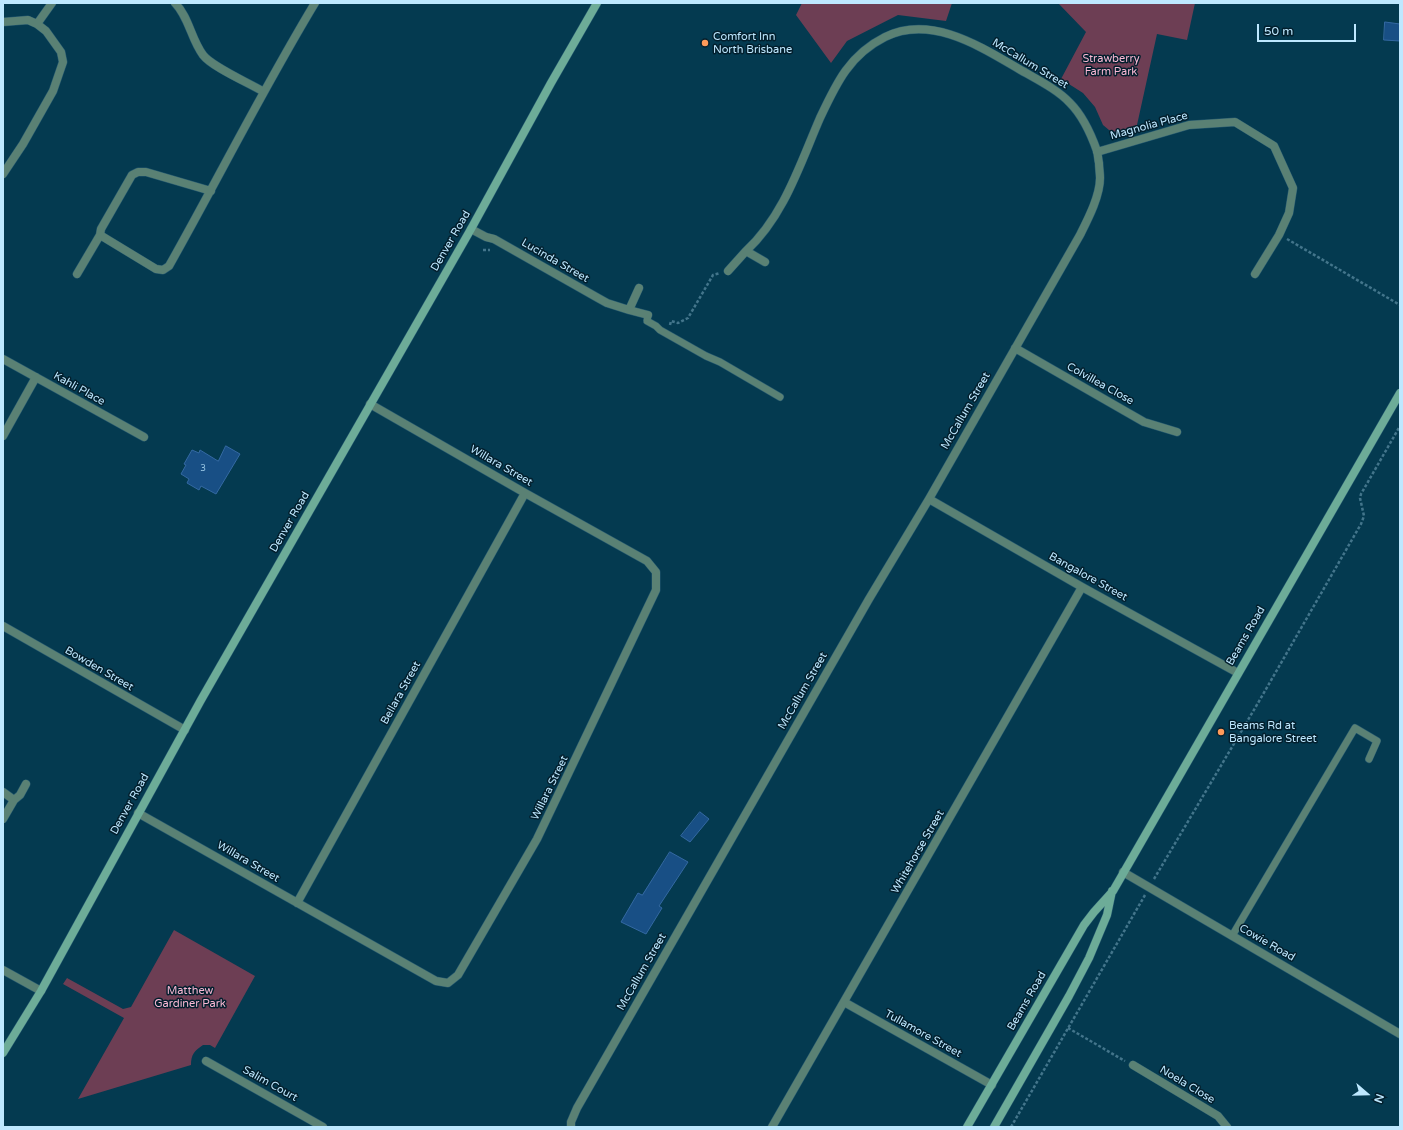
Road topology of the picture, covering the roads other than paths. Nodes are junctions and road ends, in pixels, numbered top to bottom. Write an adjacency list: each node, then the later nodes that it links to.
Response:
1 (52, 3): 6 (street)
2 (174, 3): 7 (street)
3 (597, 3): 11 (street, Denver Road)
4 (313, 4): 7 (street)
5 (3, 22): 6 (street)
6 (37, 24): 9 (street)
7 (264, 92): 10 (street)
8 (1097, 152): 13 (street, McCallum Street); 17 (street, Magnolia Place); 21 (street, McCallum Street)
9 (3, 174)
10 (211, 190): 12 (street); 12 (street)
11 (471, 229): 19 (street, Lucinda Street); 26 (street, Denver Road)
12 (100, 235): 16 (street)
13 (746, 250): 14 (street); 15 (street, McCallum Street)
14 (765, 262)
15 (728, 271)
16 (77, 274)
17 (1255, 274)
18 (639, 288): 19 (street)
19 (630, 310): 20 (street, Lucinda Street)
20 (648, 315): 25 (lane)
21 (1014, 348): 27 (street, Colvillea Close); 31 (street, McCallum Street)
22 (3, 359): 23 (street, Kahli Place)
23 (36, 377): 28 (street); 29 (street, Kahli Place)
24 (1400, 393): 34 (street, Beams Road)
25 (780, 398)
26 (370, 404): 30 (street, Willara Street); 35 (street, Denver Road)
27 (1177, 432)
28 (3, 436)
29 (144, 437)
30 (525, 493): 44 (street, Bellara Street); 44 (street, Willara Street)
31 (929, 499): 32 (street, Bangalore Street); 55 (street, McCallum Street)
32 (1082, 587): 34 (street, Bangalore Street); 48 (street, Whitehorse Street)
33 (3, 626): 35 (street, Bowden Street)
34 (1238, 673): 42 (street, Beams Road)
35 (185, 730): 40 (street, Denver Road)
36 (1369, 759): 45 (lane)
37 (26, 784): 39 (street)
38 (3, 792): 39 (street)
39 (14, 800): 41 (street)
40 (138, 813): 44 (street, Willara Street); 47 (street, Denver Road)
41 (3, 819)
42 (1123, 872): 43 (street, Beams Road); 45 (street, Cowie Road)
43 (1112, 891): 53 (street, Beams Road); 58 (street, Beams Road)
44 (297, 903)
45 (1232, 936): 49 (street, Cowie Road)
46 (3, 970): 47 (street)
47 (41, 991): 50 (street, Denver Road)
48 (844, 1002): 53 (street, Tullamore Street); 56 (street, Whitehorse Street)
49 (1400, 1034)
50 (3, 1053)
51 (206, 1061): 54 (street, Salim Court)
52 (1133, 1065): 59 (street, Noela Close)
53 (992, 1085): 57 (street, Beams Road)
54 (323, 1127)
55 (571, 1127)
56 (772, 1127)
57 (967, 1127)
58 (994, 1127)
59 (1227, 1127)

